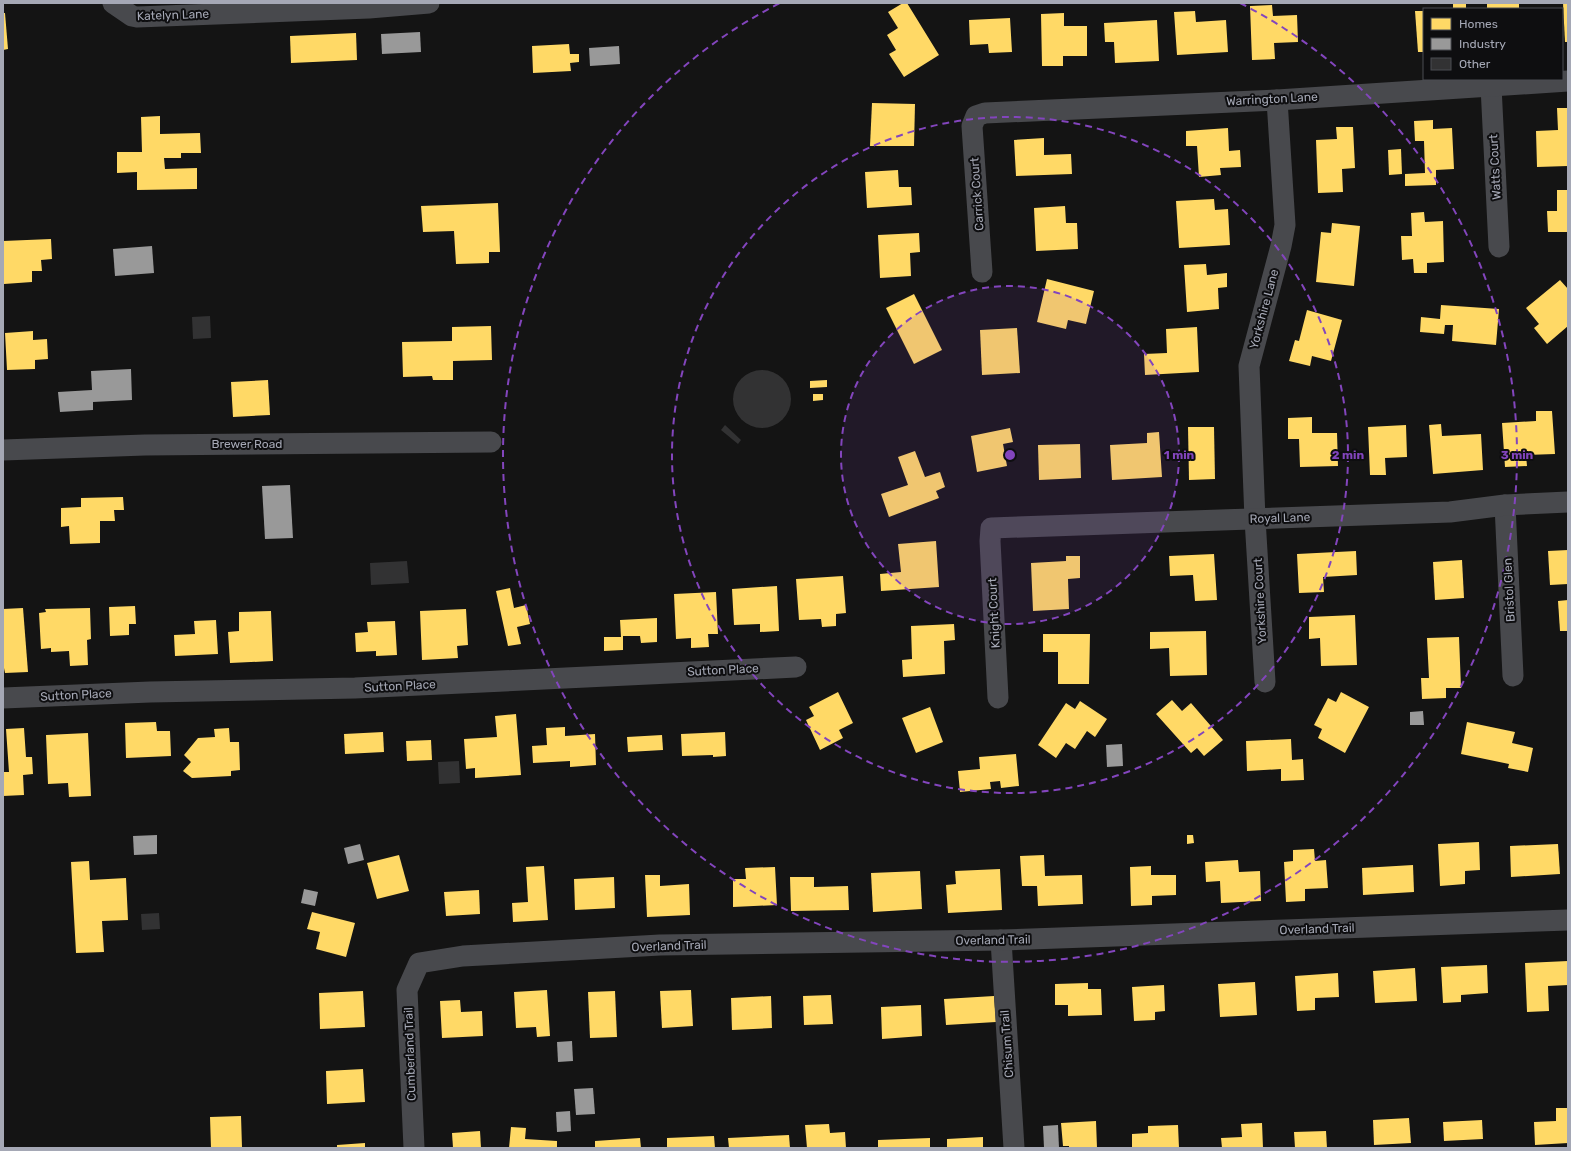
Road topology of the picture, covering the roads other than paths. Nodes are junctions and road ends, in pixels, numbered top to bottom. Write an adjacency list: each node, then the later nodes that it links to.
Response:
1 (113, 3): 2 (street, Katelyn Lane)
2 (429, 3)
3 (1568, 81): 4 (street, Warrington Lane)
4 (1491, 86): 5 (street, Warrington Lane); 7 (street, Watts Court)
5 (1277, 100): 6 (street, Warrington Lane); 13 (street, Yorkshire Lane)
6 (976, 116): 8 (street, Carrick Court)
7 (1499, 247)
8 (982, 272)
9 (491, 442): 10 (street, Brewer Road)
10 (3, 450)
11 (1568, 502): 12 (street, Royal Lane)
12 (1506, 505): 13 (street, Royal Lane); 16 (street, Bristol Glen)
13 (1255, 519): 14 (street, Royal Lane); 17 (street, Yorkshire Court)
14 (991, 528): 19 (street, Knight Court)
15 (796, 667): 18 (street, Sutton Place)
16 (1513, 676)
17 (1265, 682)
18 (3, 698)
19 (998, 698)
20 (1568, 920): 21 (street, Overland Trail)
21 (1001, 940): 22 (street, Overland Trail); 24 (street, Chisum Trail)
22 (419, 963): 23 (street, Cumberland Trail)
23 (414, 1148)
24 (1014, 1148)

